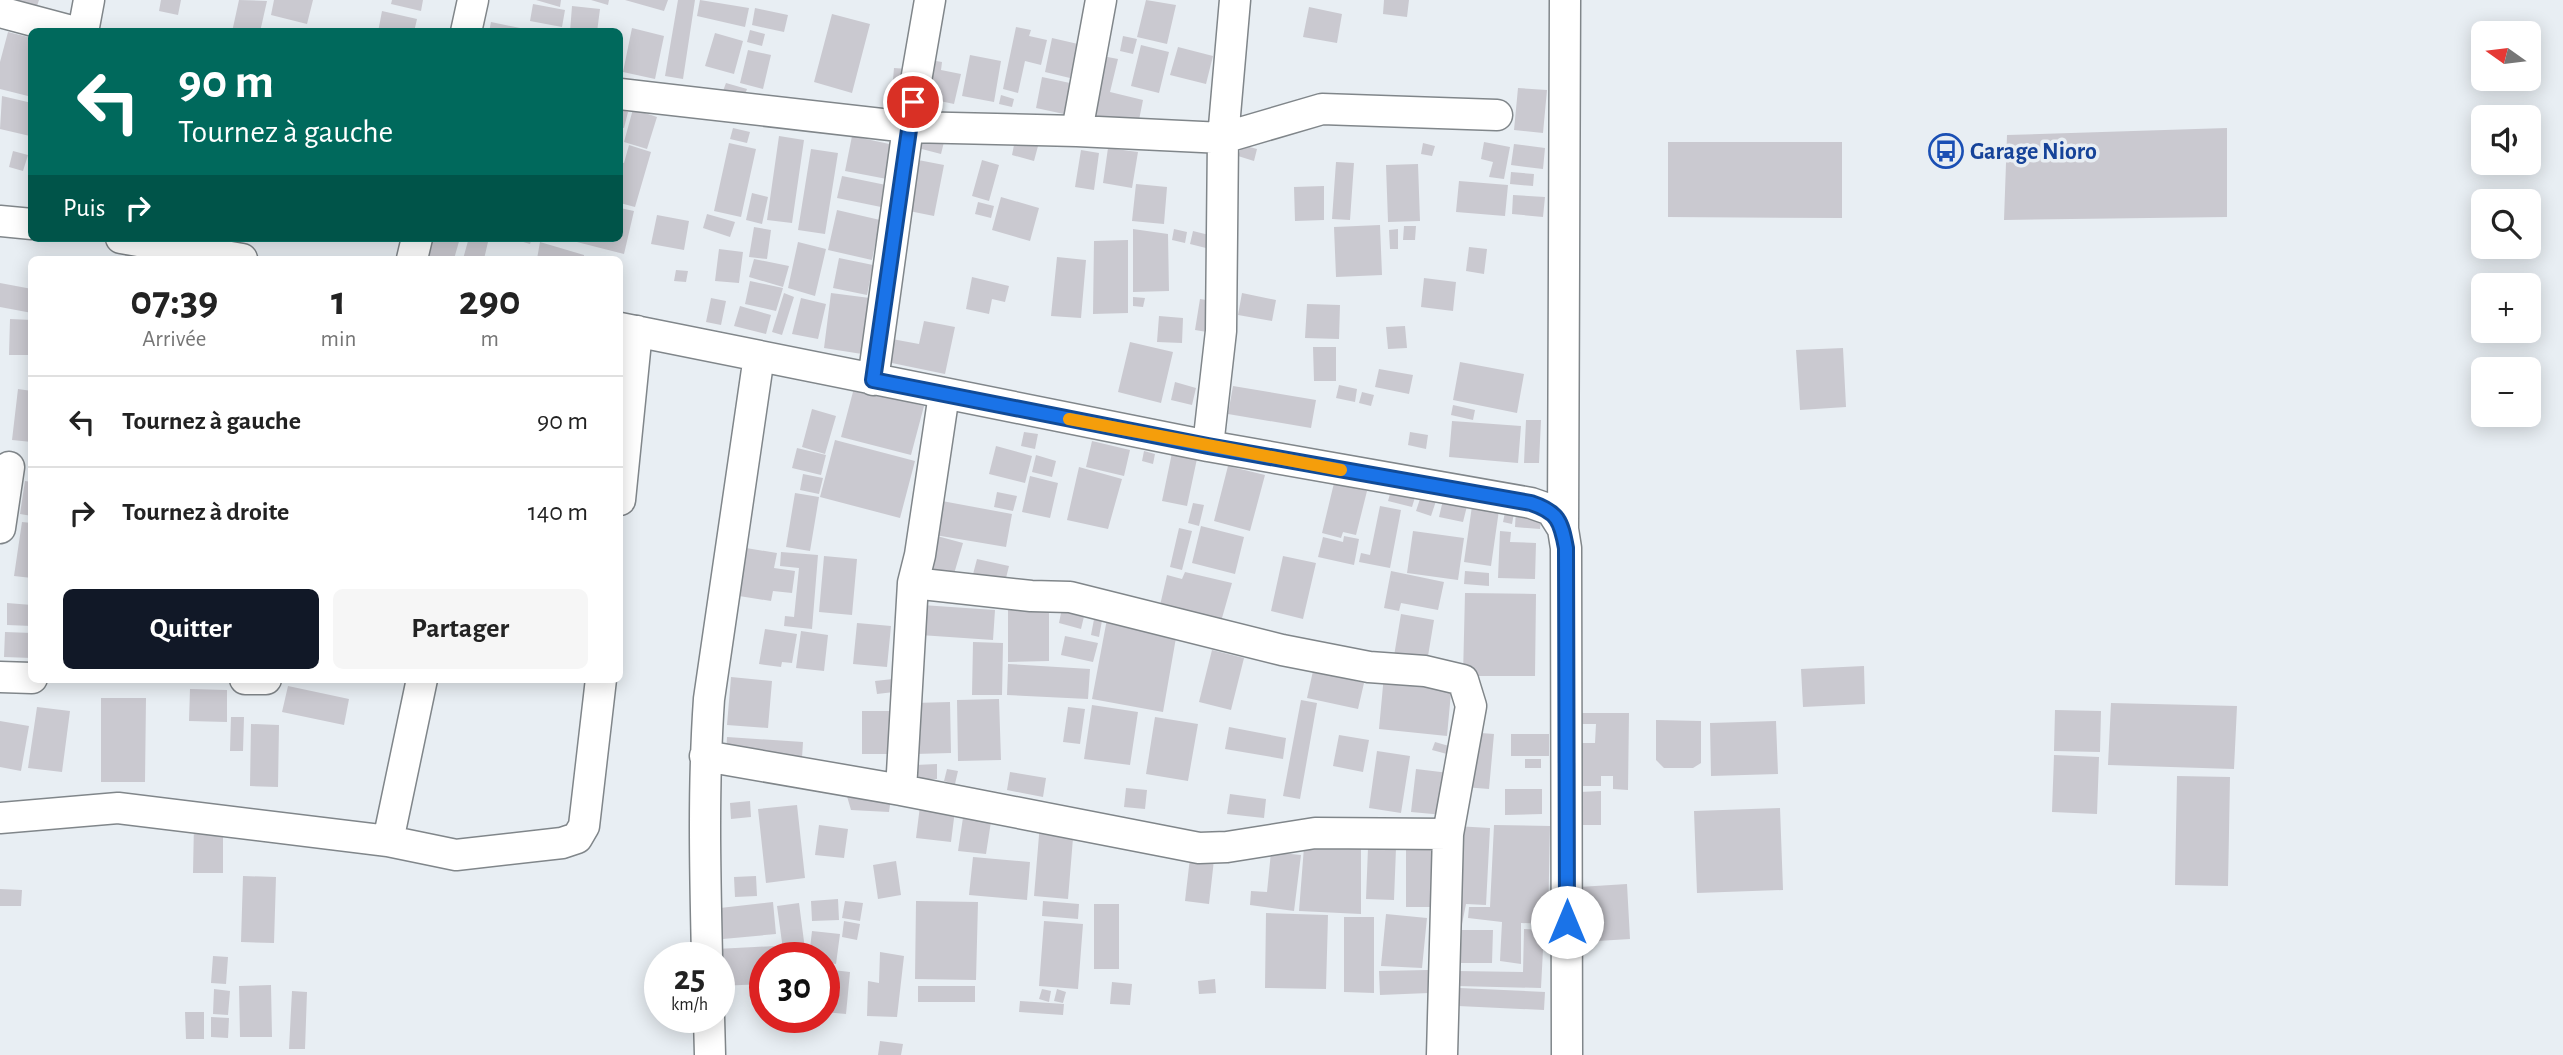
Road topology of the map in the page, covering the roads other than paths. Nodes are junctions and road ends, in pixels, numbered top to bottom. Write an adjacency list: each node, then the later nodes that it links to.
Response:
1 (89, 0): 9 (street)
2 (473, 0): 10 (street)
3 (930, 0): 13 (street)
4 (1101, 0): 14 (street)
5 (1235, 0): 15 (street)
6 (1565, 0): 28 (street)
7 (0, 12): 8 (street)
8 (60, 28)
9 (84, 28)
10 (467, 28)
11 (623, 94): 13 (street)
12 (1497, 115): 15 (street)
13 (908, 127): 14 (street); 22 (street)
14 (1077, 131): 15 (street)
15 (1223, 138): 25 (street)
16 (0, 221): 17 (street)
17 (28, 224)
18 (144, 242): 19 (street)
19 (224, 256)
20 (628, 329): 21 (street); 24 (street)
21 (759, 356): 22 (street); 34 (street)
22 (873, 380): 23 (street)
23 (944, 394): 25 (street); 29 (street)
24 (623, 436)
25 (1208, 446): 28 (street)
26 (13, 469): 27 (street)
27 (0, 528)
28 (1563, 529): 43 (street)
29 (913, 583): 35 (street); 37 (street)
30 (0, 677): 31 (street)
31 (28, 678)
32 (421, 683): 38 (street)
33 (601, 683): 38 (street)
34 (705, 756): 35 (street); 39 (street)
35 (901, 790): 37 (street)
36 (0, 818): 38 (street)
37 (1448, 834): 42 (street)
38 (388, 841)
39 (707, 942)
40 (709, 1033): 41 (street)
41 (710, 1055)
42 (1442, 1055)
43 (1567, 1055)

